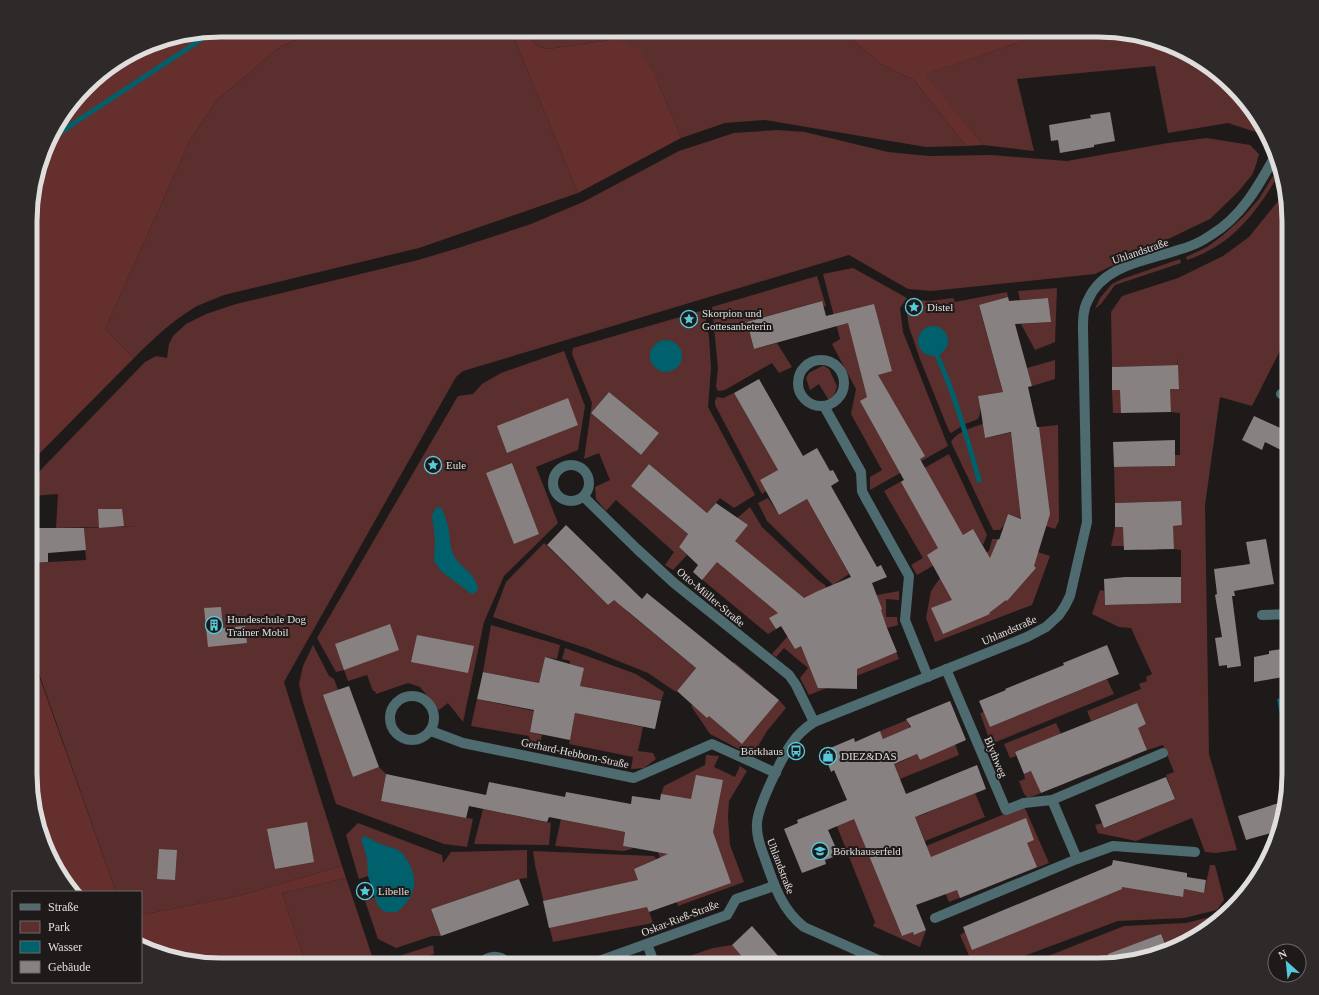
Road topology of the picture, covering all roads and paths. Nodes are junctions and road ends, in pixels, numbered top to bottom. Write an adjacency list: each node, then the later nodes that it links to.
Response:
1 (1272, 162): 6 (street, Uhlandstraße)
2 (824, 406): 2 (street); 7 (street)
3 (584, 497): 8 (street, Otto-Müller-Straße)
4 (1282, 614): 5 (street)
5 (1262, 615)
6 (946, 669): 7 (street, Uhlandstraße); 12 (street, Blythweg)
7 (928, 677): 8 (street, Uhlandstraße)
8 (814, 722): 11 (street, Uhlandstraße)
9 (431, 730): 9 (street); 11 (street, Gerhard-Hebborn-Straße)
10 (1164, 753): 12 (street, Blythweg)
11 (776, 774): 15 (street, Uhlandstraße)
12 (1052, 800): 14 (street)
13 (1195, 852): 14 (street)
14 (1078, 859): 16 (street)
15 (774, 886): 17 (street, Oskar-Rieß-Straße); 22 (street, Uhlandstraße)
16 (935, 918)
17 (647, 944): 20 (street, Oskar-Rieß-Straße); 21 (street)
18 (490, 958): 19 (street)
19 (500, 958)
20 (608, 958)
21 (652, 958)
22 (874, 958)

